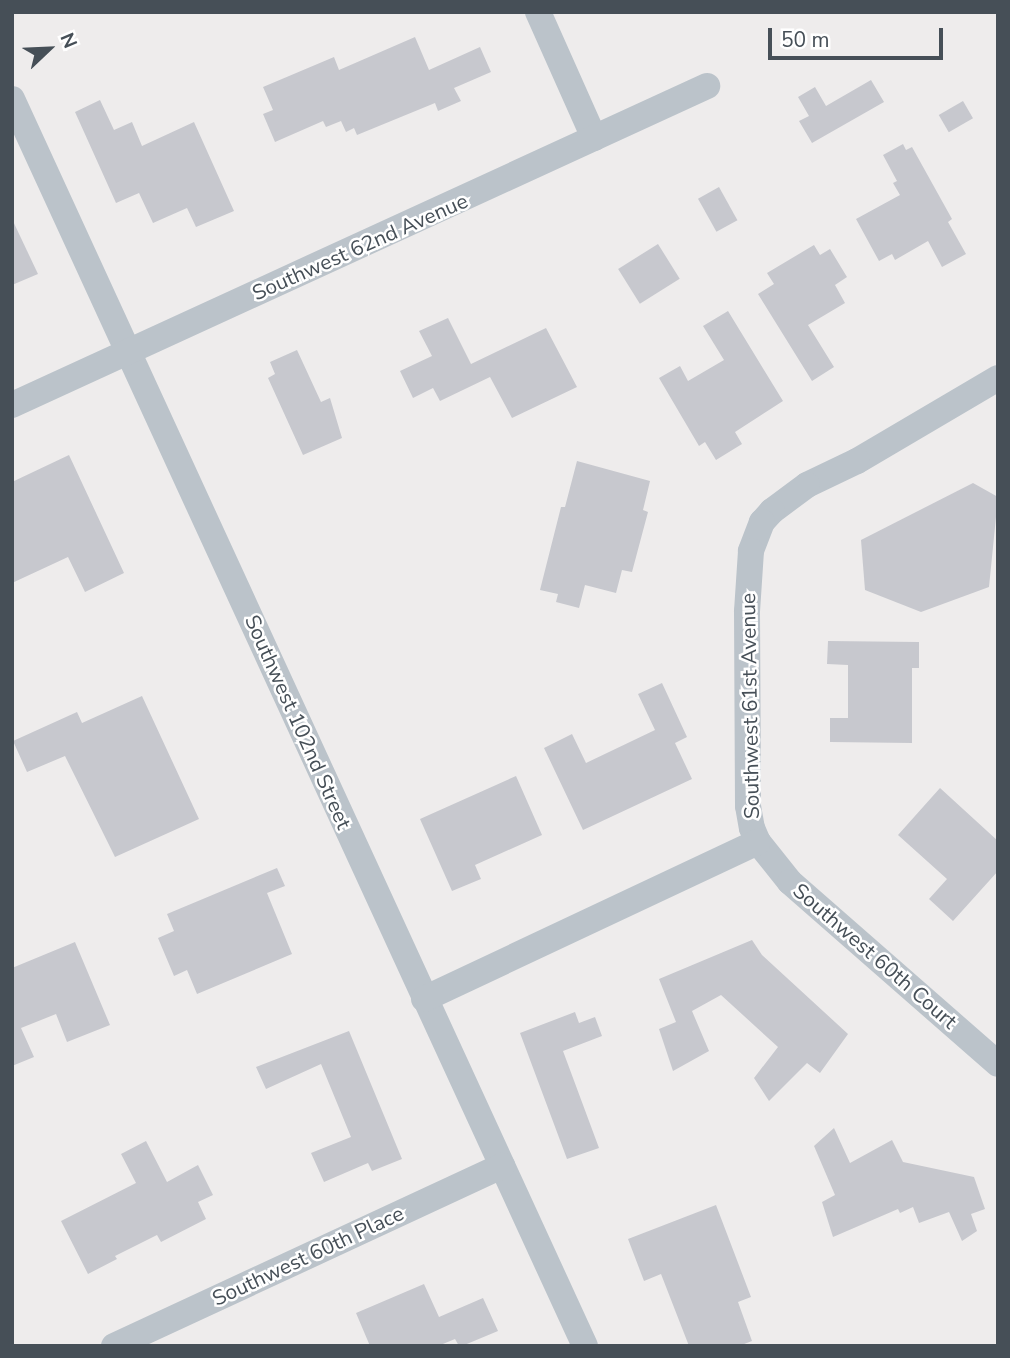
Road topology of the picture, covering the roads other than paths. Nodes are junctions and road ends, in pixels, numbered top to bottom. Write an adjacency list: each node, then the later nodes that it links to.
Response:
1 (538, 12): 4 (street)
2 (707, 86): 4 (street, Southwest 62nd Avenue)
3 (12, 99): 5 (street, Southwest 102nd Street)
4 (594, 138): 5 (street, Southwest 62nd Avenue)
5 (129, 351): 7 (street, Southwest 62nd Avenue); 9 (street, Southwest 102nd Street)
6 (998, 378): 8 (street, Southwest 61st Avenue)
7 (12, 405)
8 (758, 842): 9 (street, Southwest 61st Avenue); 10 (street, Southwest 60th Court)
9 (424, 999): 11 (street, Southwest 102nd Street)
10 (998, 1064)
11 (502, 1166): 12 (street, Southwest 60th Place); 13 (street, Southwest 102nd Street)
12 (114, 1346)
13 (585, 1346)

